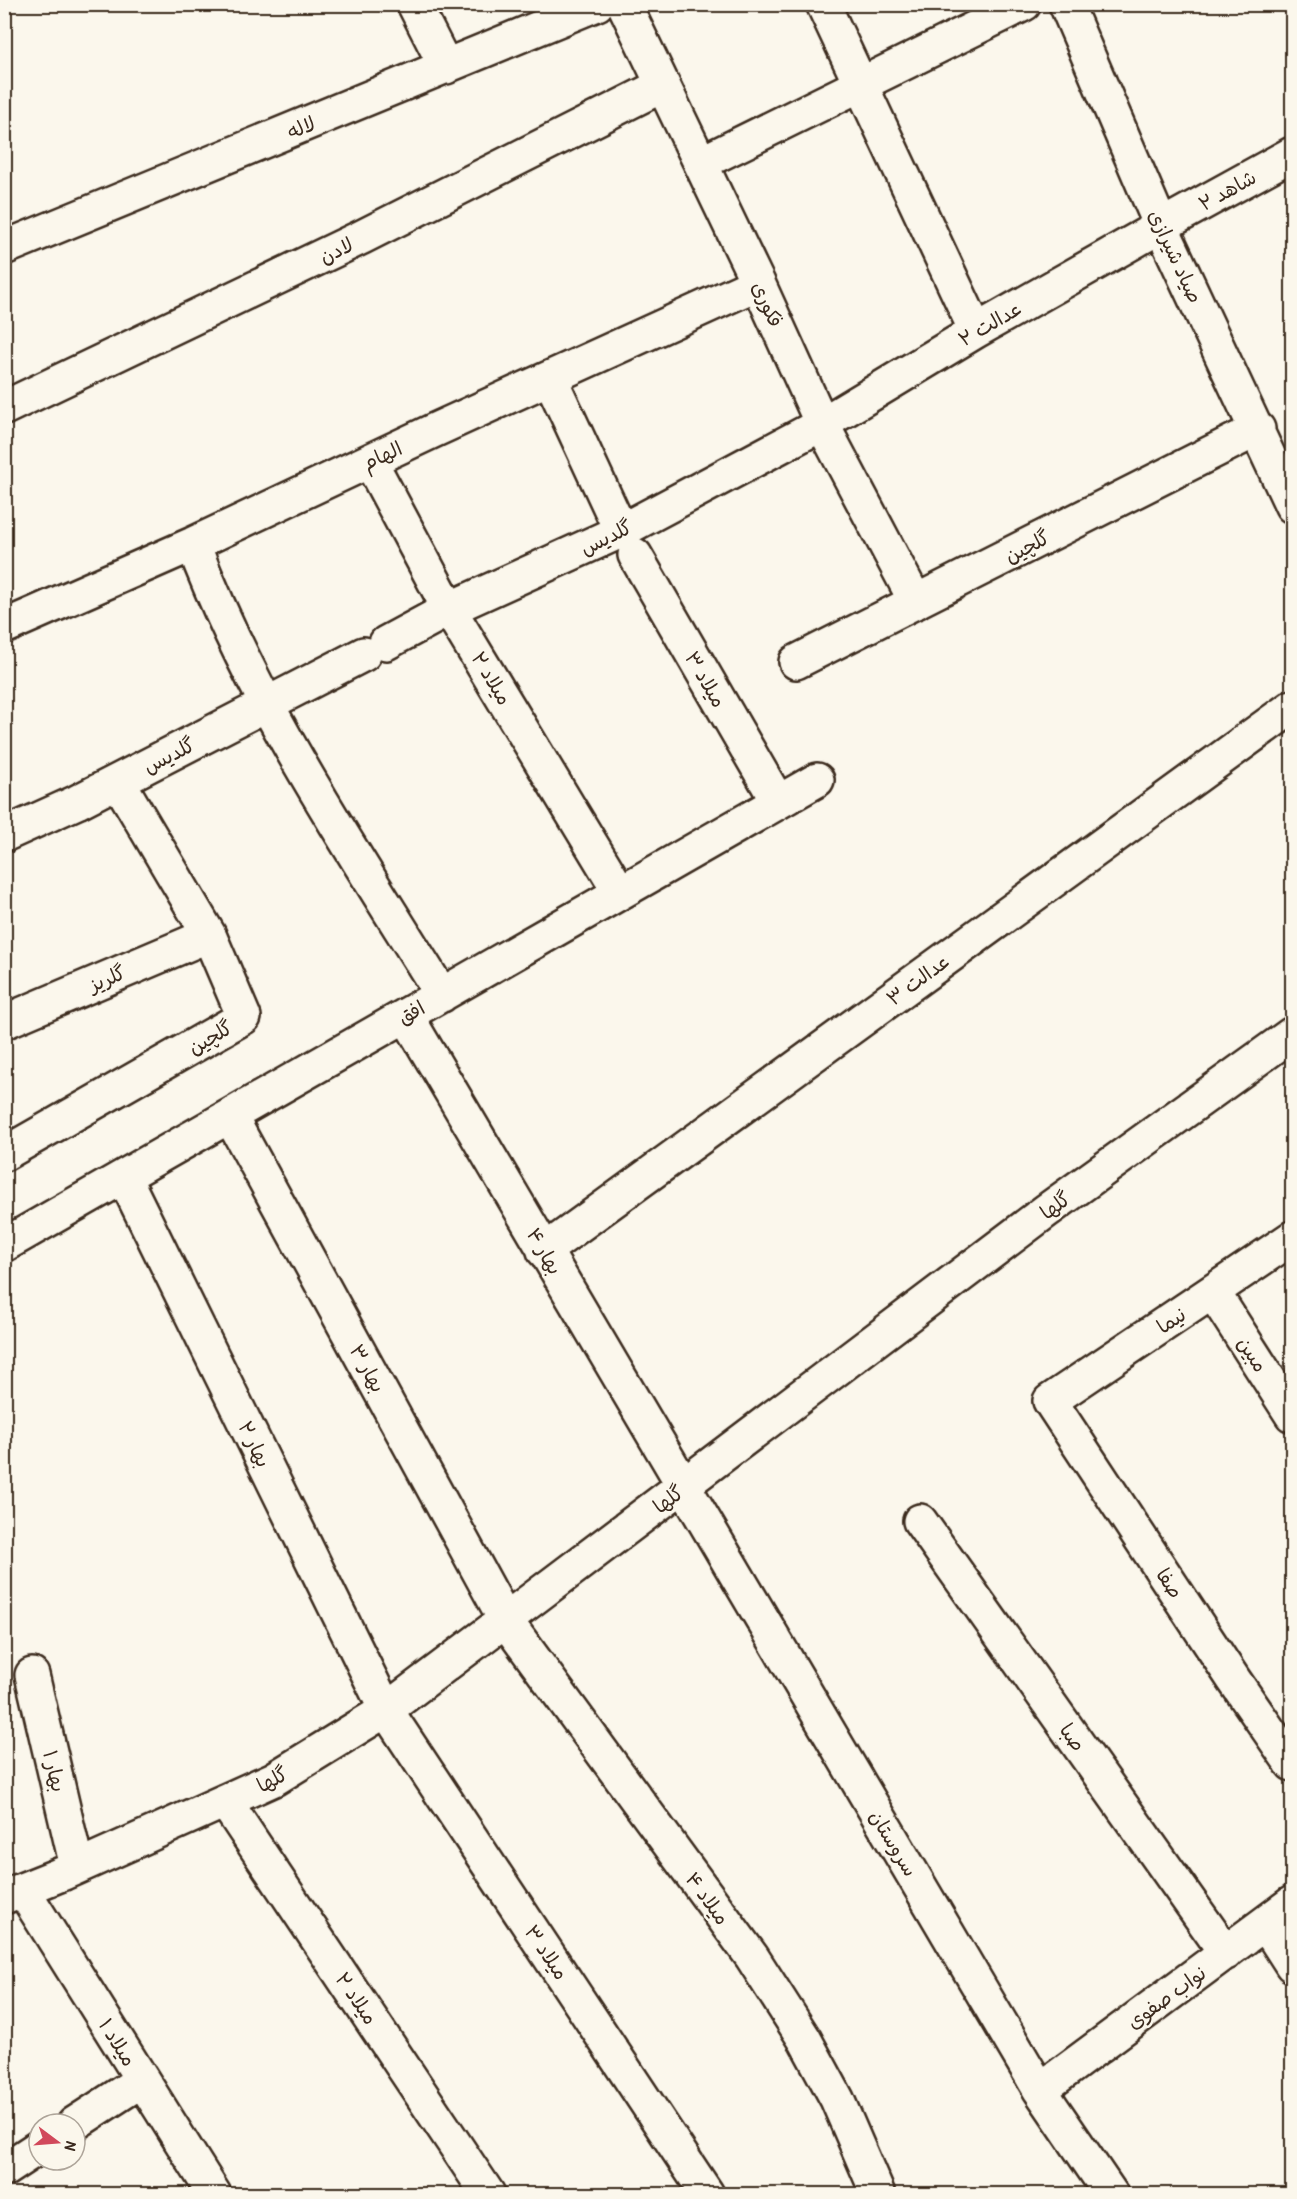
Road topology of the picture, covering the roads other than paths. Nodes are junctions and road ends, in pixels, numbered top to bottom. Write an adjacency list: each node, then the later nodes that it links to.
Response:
1 (414, 4): 7 (street)
2 (597, 4): 7 (street, لاله)
3 (624, 4): 8 (street, فکوری)
4 (823, 4): 9 (street)
5 (1024, 4): 9 (street)
6 (1065, 4): 12 (street, صیاد شیرازی)
7 (446, 67): 13 (street, لاله)
8 (663, 85): 11 (street, فکوری); 17 (street, لادن)
9 (860, 85): 11 (street); 15 (street)
10 (1293, 154): 12 (street, شاهد ۲)
11 (701, 163): 14 (street, فکوری)
12 (1161, 226): 15 (street, عدالت ۲); 19 (street, صیاد شیرازی)
13 (4, 249)
14 (758, 283): 16 (street, الهام); 18 (street, فکوری)
15 (976, 331): 18 (street, عدالت ۲)
16 (550, 378): 20 (street, الهام); 22 (street, میلاد ۳)
17 (4, 408)
18 (822, 424): 22 (street, گلدیس); 24 (street, فکوری)
19 (1258, 429): 21 (street, صیاد شیرازی); 24 (street, گلچین)
20 (370, 461): 23 (street, الهام); 25 (street, میلاد ۲)
21 (1293, 506)
22 (628, 543): 25 (street, گلدیس); 32 (street, میلاد ۳)
23 (193, 544): 26 (street, الهام); 28 (street)
24 (916, 602): 27 (street, گلچین)
25 (449, 609): 28 (street, گلدیس); 34 (street, میلاد ۲)
26 (4, 627)
27 (796, 662)
28 (268, 705): 31 (street, گلدیس); 36 (street)
29 (1293, 708): 45 (street, عدالت ۳)
30 (817, 780): 32 (street, افق)
31 (118, 781): 33 (street, گلدیس); 35 (street, گلچین)
32 (777, 802): 34 (street, افق)
33 (4, 835)
34 (620, 892): 36 (street, افق)
35 (209, 935): 38 (street, گلریز); 41 (street, گلچین)
36 (442, 994): 37 (street, افق)
37 (406, 1015): 40 (street, افق); 45 (street, بهار ۴)
38 (4, 1022)
39 (1293, 1034): 49 (street, گلها)
40 (230, 1116): 42 (street, افق); 51 (street, بهار ۳)
41 (4, 1154)
42 (124, 1177): 44 (street, افق); 53 (street, بهار ۲)
43 (1293, 1238): 46 (street, نیما)
44 (4, 1245)
45 (544, 1251): 49 (street, بهار ۴)
46 (1213, 1292): 47 (street, نیما); 48 (street, مبین)
47 (1050, 1401): 54 (street, صفا)
48 (1293, 1415)
49 (683, 1487): 51 (street, گلها); 63 (street, سروستان)
50 (920, 1521): 60 (street, صبا)
51 (506, 1621): 53 (street, گلها); 70 (street, میلاد ۴)
52 (32, 1675): 56 (street, بهار ۱)
53 (386, 1710): 55 (street, گلها); 69 (street, میلاد ۳)
54 (1293, 1764)
55 (225, 1802): 56 (street, گلها); 68 (street, میلاد ۲)
56 (77, 1867): 57 (street, گلها)
57 (14, 1894): 62 (street, میلاد ۱)
58 (1293, 1903): 59 (street, نواب صفوی)
59 (1265, 1923): 60 (street, نواب صفوی); 61 (street)
60 (1226, 1953): 63 (street, نواب صفوی)
61 (1293, 1965)
62 (142, 2080): 64 (street); 67 (street, میلاد ۱)
63 (1040, 2090): 71 (street, سروستان)
64 (87, 2116)
65 (27, 2155): 66 (street)
66 (4, 2170)
67 (214, 2194)
68 (488, 2194)
69 (707, 2194)
70 (878, 2194)
71 (1111, 2194)

